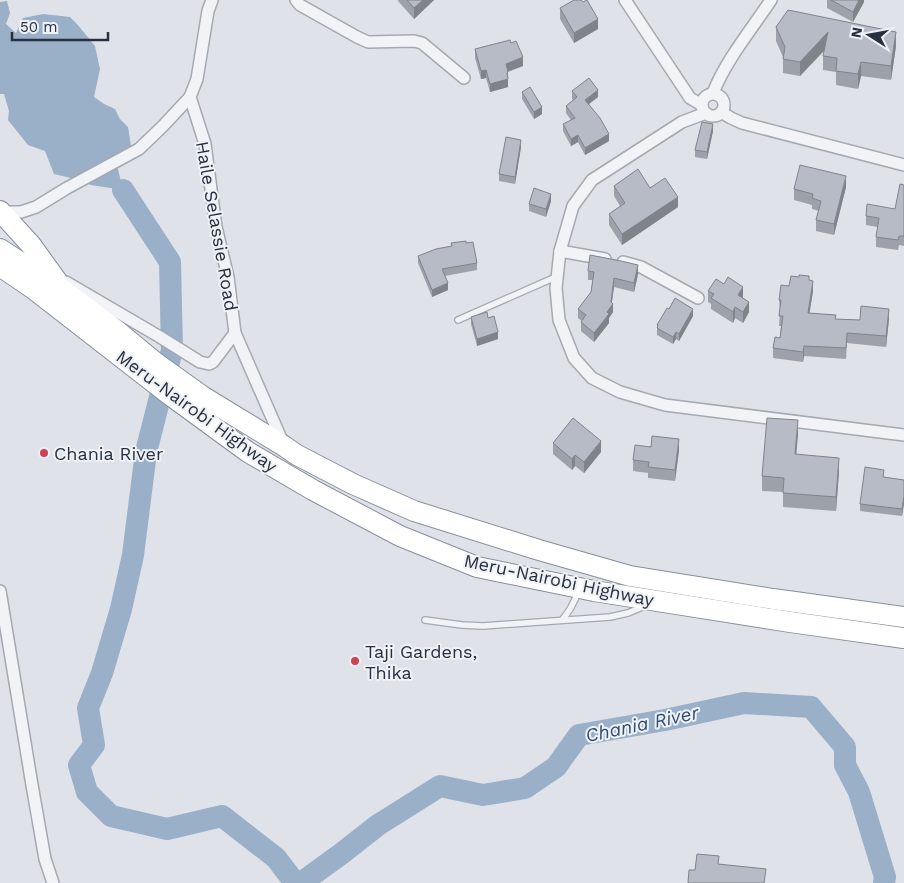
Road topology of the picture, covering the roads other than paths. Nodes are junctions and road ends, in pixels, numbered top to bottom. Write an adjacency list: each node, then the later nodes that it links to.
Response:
1 (212, 0): 7 (street)
2 (296, 0): 5 (street)
3 (625, 0): 8 (street)
4 (771, 0): 6 (street)
5 (464, 78)
6 (713, 93): 8 (street); 9 (street)
7 (190, 97): 11 (street); 22 (street, Haile Selassie Road)
8 (704, 109): 9 (street); 13 (street)
9 (722, 112): 10 (street)
10 (904, 165)
11 (1, 212): 15 (highway)
12 (0, 249): 19 (highway, Meru-Nairobi Highway)
13 (560, 251): 16 (street); 20 (street)
14 (0, 266): 18 (highway, Meru-Nairobi Highway)
15 (51, 273): 19 (highway); 22 (street)
16 (558, 276): 21 (lane); 25 (street)
17 (0, 277): 18 (highway)
18 (35, 290): 23 (highway, Meru-Nairobi Highway)
19 (63, 290): 23 (highway, Meru-Nairobi Highway)
20 (698, 298)
21 (458, 320)
22 (235, 333): 26 (street, Haile Selassie Road)
23 (149, 368): 24 (highway, Meru-Nairobi Highway)
24 (198, 404): 26 (highway, Meru-Nairobi Highway); 27 (highway, Meru-Nairobi Highway)
25 (904, 435)
26 (284, 446): 30 (highway, Meru-Nairobi Highway)
27 (579, 588): 29 (highway, Meru-Nairobi Highway); 32 (lane)
28 (0, 591): 34 (street)
29 (657, 601): 32 (lane); 33 (highway, Meru-Nairobi Highway)
30 (904, 617)
31 (425, 620): 32 (lane)
32 (562, 620)
33 (904, 638)
34 (53, 883)

